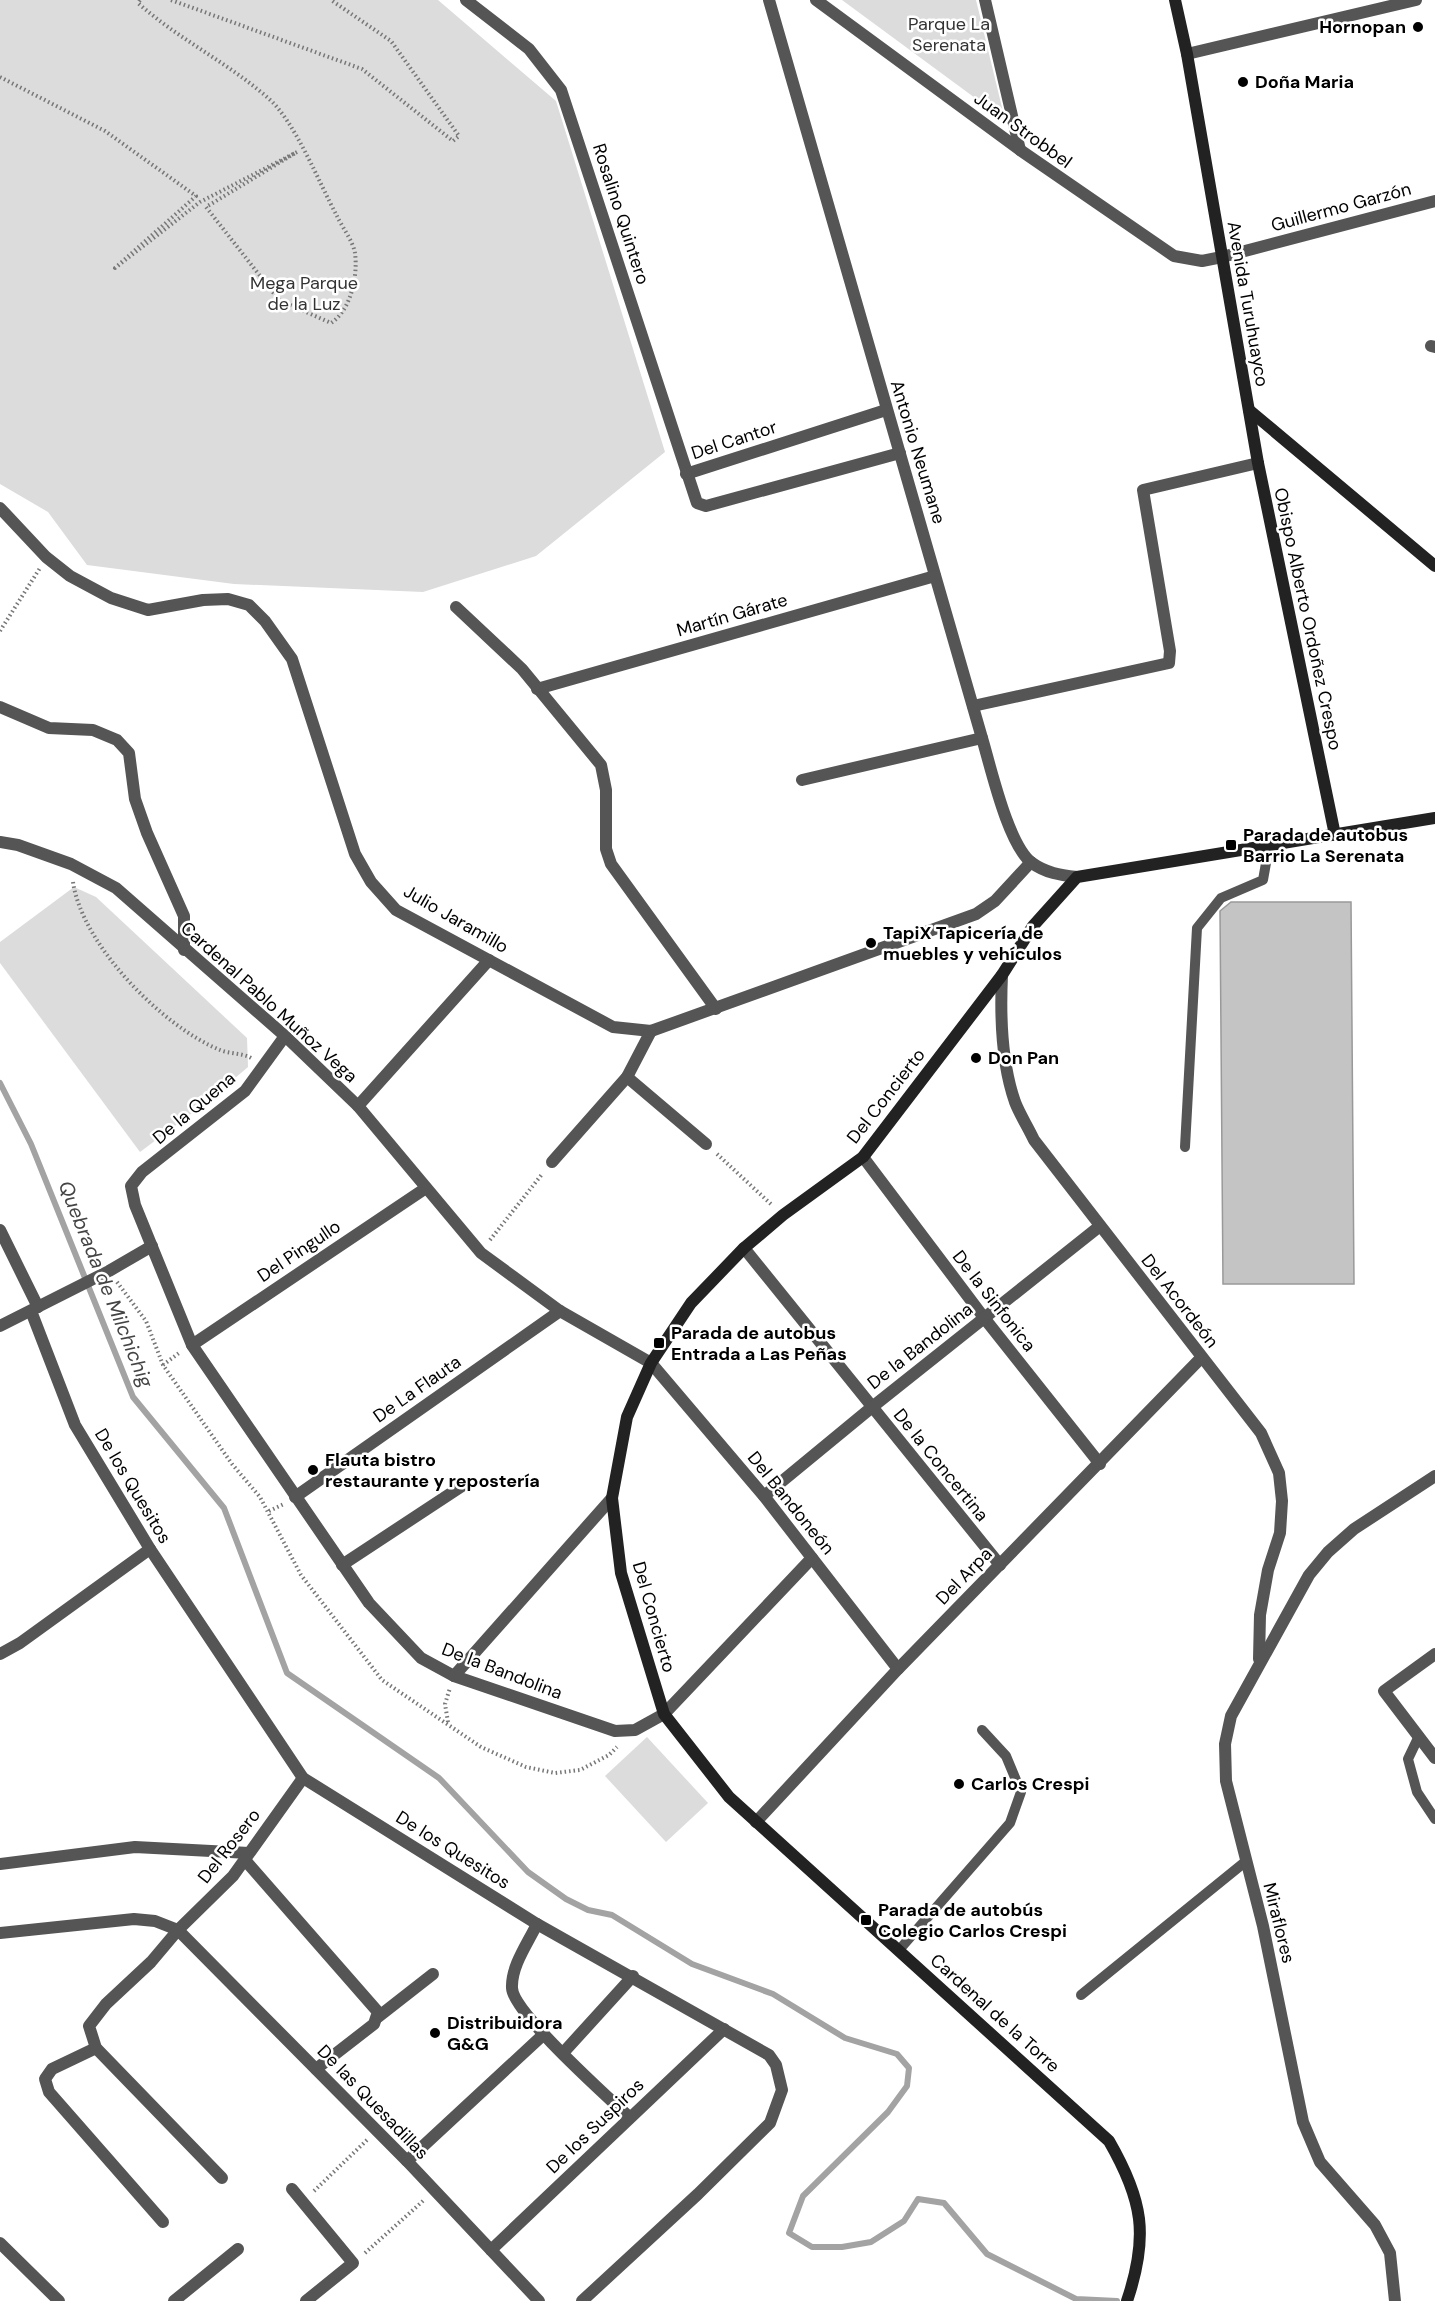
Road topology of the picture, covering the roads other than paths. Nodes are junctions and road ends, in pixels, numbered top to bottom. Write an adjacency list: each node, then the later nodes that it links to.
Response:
1 (466, 0): 15 (street, Rosalino Quintero)
2 (769, 0): 11 (street, Antonio Neumane)
3 (816, 0): 8 (street, Juan Strobbel)
4 (985, 0): 8 (street)
5 (1175, 0): 7 (street, Avenida Turuhuayco)
6 (1416, 0): 7 (street)
7 (1187, 54): 10 (street, Avenida Turuhuayco)
8 (1020, 150): 10 (street, Juan Strobbel)
9 (1435, 201): 10 (street, Guillermo Garzón)
10 (1222, 257): 12 (street, Avenida Turuhuayco)
11 (886, 410): 13 (street, Antonio Neumane); 15 (street, Del Cantor)
12 (1248, 410): 14 (street, Obispo Alberto Ordoñez Crespo); 17 (street, Avenida Turuhuayco)
13 (900, 453): 15 (street, Del Cantor); 18 (street, Antonio Neumane)
14 (1257, 463): 21 (street); 26 (street, Obispo Alberto Ordoñez Crespo)
15 (686, 474)
16 (0, 508): 32 (street, Julio Jaramillo)
17 (1433, 560)
18 (935, 576): 20 (street, Martín Gárate); 21 (street, Antonio Neumane)
19 (456, 607): 20 (street)
20 (537, 689): 34 (street)
21 (974, 706): 23 (street, Antonio Neumane)
22 (0, 707): 31 (street)
23 (982, 738): 24 (street); 29 (street, Antonio Neumane)
24 (802, 780)
25 (1435, 818): 26 (street)
26 (1335, 836): 28 (street)
27 (0, 842): 31 (street, Cardenal Pablo Muñoz Vega)
28 (1269, 846): 30 (street); 40 (lane)
29 (1031, 862): 30 (street, Antonio Neumane); 34 (street, Julio Jaramillo)
30 (1077, 877): 33 (street, Del Concierto)
31 (184, 950): 36 (street, Cardenal Pablo Muñoz Vega)
32 (489, 960): 35 (street, Julio Jaramillo); 38 (street)
33 (1002, 975): 41 (street, Del Concierto); 45 (street, Del Acordeón)
34 (716, 1009): 35 (street, Julio Jaramillo)
35 (651, 1031): 37 (street)
36 (285, 1036): 38 (street, Cardenal Pablo Muñoz Vega); 44 (street, De la Quena)
37 (627, 1077): 39 (street); 42 (street)
38 (357, 1106): 43 (street, Cardenal Pablo Muñoz Vega)
39 (706, 1144)
40 (1185, 1147)
41 (863, 1157): 48 (street, Del Concierto); 51 (street, De la Sinfonica)
42 (552, 1162)
43 (426, 1188): 50 (street, Cardenal Pablo Muñoz Vega); 53 (street, Del Pingullo)
44 (135, 1205): 47 (street, De la Bandolina)
45 (1100, 1226): 51 (street, De la Bandolina); 54 (street, Del Acordeón)
46 (0, 1230): 49 (street, De los Quesitos)
47 (152, 1246): 49 (street); 53 (street, De la Bandolina)
48 (744, 1248): 55 (street, Del Concierto); 56 (street, De la Concertina)
49 (34, 1309): 52 (street); 63 (street, De los Quesitos)
50 (560, 1311): 55 (street, Cardenal Pablo Muñoz Vega); 61 (street, De La Flauta)
51 (985, 1319): 56 (street, De la Bandolina); 57 (street, De la Sinfonica)
52 (0, 1326)
53 (192, 1345): 61 (street, De la Bandolina)
54 (1202, 1358): 57 (street, Del Arpa); 69 (street, Del Acordeón)
55 (651, 1363): 60 (street, Del Bandoneón); 62 (street, Del Concierto)
56 (871, 1407): 60 (street, De la Bandolina); 66 (street, De la Concertina)
57 (1100, 1464): 66 (street, Del Arpa)
58 (1435, 1476): 69 (street, Miraflores)
59 (462, 1486): 65 (street)
60 (764, 1496): 64 (street, Del Bandoneón)
61 (295, 1497): 65 (street, De la Bandolina)
62 (612, 1498): 71 (street); 72 (street, Del Concierto)
63 (150, 1550): 67 (street); 76 (street, De los Quesitos)
64 (812, 1558): 70 (street, Del Bandoneón); 72 (street, De la Bandolina)
65 (342, 1564): 71 (street, De la Bandolina)
66 (1000, 1565): 70 (street, Del Arpa)
67 (0, 1654)
68 (1435, 1654): 74 (street)
69 (1259, 1661): 80 (street, Miraflores)
70 (898, 1669): 78 (street, Del Arpa)
71 (454, 1676): 72 (street, De la Bandolina)
72 (664, 1714): 78 (street, Cardenal de la Torre)
73 (982, 1730): 85 (lane)
74 (1419, 1736): 75 (street); 77 (lane)
75 (1435, 1758)
76 (303, 1778): 79 (street, Del Rosero); 82 (street, De los Quesitos)
77 (1435, 1819)
78 (756, 1822): 85 (street, Cardenal de la Torre)
79 (247, 1857): 81 (street); 83 (street, Del Rosero); 89 (street)
80 (1245, 1862): 88 (lane); 109 (street, Miraflores)
81 (0, 1864)
82 (537, 1924): 87 (street, De los Quesitos); 91 (street)
83 (178, 1930): 84 (street); 92 (street, Del Rosero); 94 (street, De las Quesadillas)
84 (0, 1933)
85 (899, 1950): 108 (street, Cardenal de la Torre)
86 (432, 1974): 89 (street)
87 (633, 1976): 90 (street, De los Quesitos); 93 (street)
88 (1081, 1995)
89 (378, 2017): 94 (street)
90 (724, 2029): 95 (street, De los Suspiros); 107 (street, De los Quesitos)
91 (544, 2034): 93 (street); 96 (street)
92 (96, 2048): 97 (street); 99 (street)
93 (563, 2053): 95 (street)
94 (316, 2069): 96 (street, De las Quesadillas)
95 (629, 2118): 102 (street, De los Suspiros)
96 (407, 2161): 102 (street, De las Quesadillas)
97 (222, 2178)
98 (292, 2189): 105 (street)
99 (163, 2222)
100 (0, 2243): 103 (street)
101 (238, 2249): 104 (street)
102 (491, 2250): 106 (street, De las Quesadillas)
103 (59, 2301)
104 (174, 2301)
105 (306, 2301)
106 (539, 2301)
107 (582, 2301)
108 (1127, 2301)
109 (1395, 2301)

